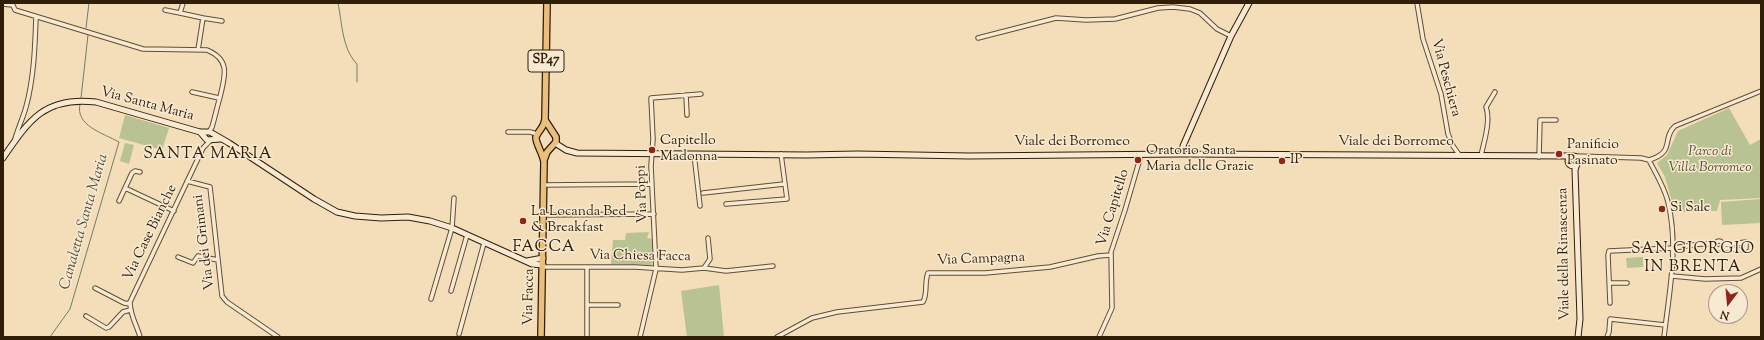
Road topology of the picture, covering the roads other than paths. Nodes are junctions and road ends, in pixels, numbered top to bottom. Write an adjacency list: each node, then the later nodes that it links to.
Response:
1 (183, 3): 8 (street)
2 (547, 3): 22 (main road, SP47)
3 (1249, 3): 12 (main road)
4 (1417, 3): 37 (street, Via Peschiera)
5 (3, 4): 6 (street)
6 (12, 4): 9 (street)
7 (165, 10): 8 (street)
8 (180, 13): 10 (street)
9 (36, 17): 14 (street); 28 (street)
10 (203, 18): 11 (street); 14 (street)
11 (222, 21)
12 (1231, 36): 13 (street); 36 (main road)
13 (978, 38)
14 (198, 50): 20 (street)
15 (1761, 91): 44 (street)
16 (192, 92): 20 (street)
17 (1495, 92): 38 (street)
18 (700, 94): 19 (street, Via Poppi)
19 (686, 95): 21 (street); 32 (street, Via Poppi)
20 (219, 98): 27 (street)
21 (687, 115)
22 (545, 119): 24 (main road, SP47); 26 (main road, SP47)
23 (1556, 120): 40 (street)
24 (550, 131): 26 (main road); 29 (main road, SP47)
25 (508, 132): 26 (street)
26 (539, 132): 30 (main road)
27 (209, 137): 28 (main road, Via Santa Maria); 49 (street, Via Case Bianche); 62 (main road, Via Santa Maria)
28 (14, 141): 43 (main road)
29 (555, 143): 31 (main road); 32 (main road, Viale dei Borromeo)
30 (540, 148): 31 (main road); 45 (main road, Via Facca)
31 (550, 149): 45 (main road, Via Facca)
32 (652, 154): 33 (main road, Viale dei Borromeo); 50 (street, Via Poppi)
33 (694, 154): 34 (main road, Viale dei Borromeo); 58 (street)
34 (780, 154): 35 (main road, Viale dei Borromeo); 51 (street)
35 (1141, 154): 36 (main road, Viale dei Borromeo); 69 (street, Via Capitello)
36 (1181, 154): 37 (main road, Viale dei Borromeo)
37 (1460, 156): 38 (main road, Viale dei Borromeo)
38 (1481, 156): 40 (main road, Viale dei Borromeo)
39 (1573, 156): 41 (main road, Viale dei Borromeo); 42 (street); 46 (main road); 47 (main road)
40 (1539, 157): 41 (main road, Viale dei Borromeo)
41 (1559, 157): 46 (main road, Viale dei Borromeo)
42 (1584, 157): 44 (street); 47 (street)
43 (3, 158)
44 (1649, 160): 68 (street)
45 (544, 162): 52 (main road, Via Facca)
46 (1569, 164): 47 (main road, Viale della Rinascenza)
47 (1577, 165): 101 (main road, Viale della Rinascenza)
48 (140, 172): 53 (street)
49 (187, 182): 59 (street, Via Case Bianche); 72 (street, Via dei Grimani)
50 (652, 184): 52 (street); 60 (street, Via Poppi)
51 (784, 184): 54 (street); 57 (street)
52 (543, 185): 61 (main road, Via Facca)
53 (125, 188): 56 (street); 59 (street)
54 (703, 193)
55 (454, 198): 62 (street)
56 (119, 201)
57 (726, 204)
58 (700, 206)
59 (174, 211): 87 (street, Via Case Bianche)
60 (654, 214): 61 (street); 77 (street, Via Poppi)
61 (543, 215): 71 (main road, Via Facca)
62 (452, 228): 63 (main road, Via Santa Maria); 85 (street)
63 (467, 235): 65 (main road, Via Santa Maria); 84 (street)
64 (708, 238): 78 (street, Via Chiesa Facca)
65 (484, 243): 73 (main road, Via Santa Maria); 93 (street)
66 (1716, 244): 67 (street); 67 (street); 68 (street)
67 (1722, 247): 67 (street)
68 (1673, 248): 80 (street); 81 (street)
69 (1111, 255): 99 (street, Via Campagna); 100 (street, Via Capitello)
70 (178, 257): 72 (street)
71 (543, 258): 73 (main road); 74 (main road, Via Facca)
72 (218, 260): 95 (street, Via dei Grimani)
73 (528, 261): 74 (main road, Via Santa Maria)
74 (543, 266): 76 (street, Via Chiesa Facca); 96 (main road, Via Facca)
75 (773, 266): 78 (street)
76 (587, 267): 77 (street, Via Chiesa Facca); 88 (street)
77 (656, 268): 78 (street, Via Chiesa Facca); 98 (street, Via Poppi)
78 (704, 268)
79 (1761, 269): 80 (street)
80 (1672, 276): 92 (street)
81 (1609, 283): 82 (street); 86 (street)
82 (1626, 283)
83 (95, 288): 87 (street)
84 (451, 291)
85 (431, 299)
86 (1610, 303)
87 (130, 304): 90 (street, Via Case Bianche)
88 (587, 305): 89 (street); 97 (street)
89 (618, 305)
90 (130, 310): 91 (street); 94 (street, Via Case Bianche)
91 (86, 316)
92 (1665, 325): 102 (street); 103 (street)
93 (459, 334)
94 (140, 337)
95 (278, 337)
96 (541, 337)
97 (587, 337)
98 (640, 337)
99 (777, 337)
100 (1099, 337)
101 (1578, 337)
102 (1607, 337)
103 (1664, 337)

